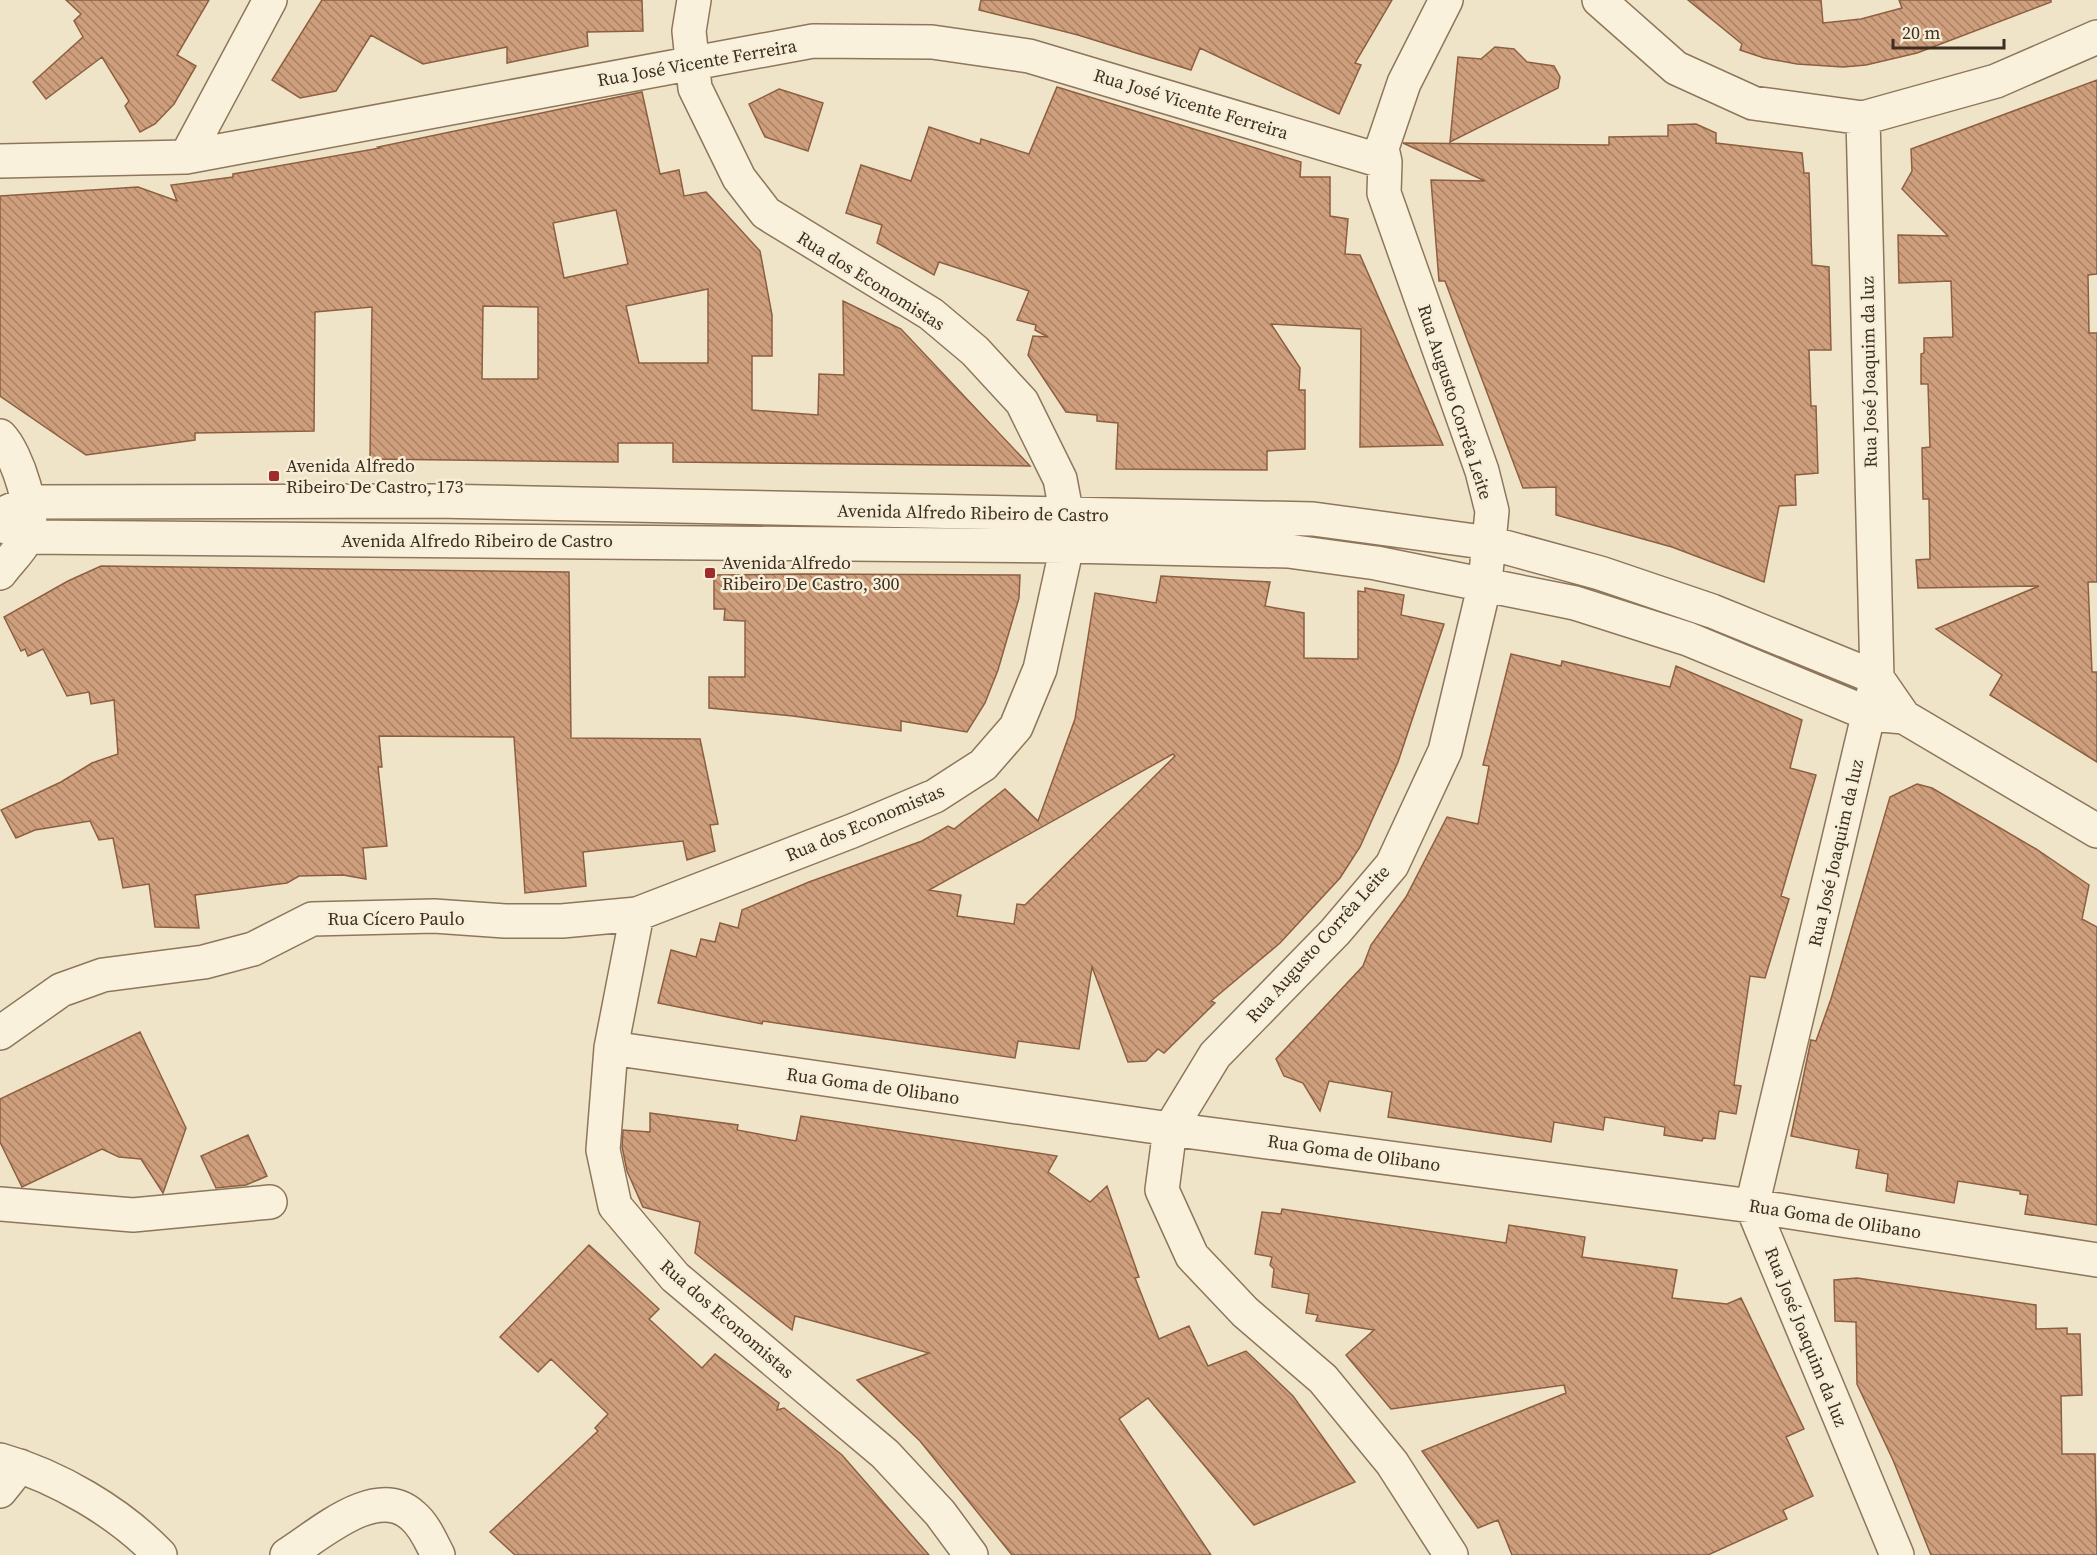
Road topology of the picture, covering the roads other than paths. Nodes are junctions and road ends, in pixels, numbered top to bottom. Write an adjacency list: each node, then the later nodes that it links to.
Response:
1 (270, 0): 8 (street)
2 (694, 0): 6 (street, Rua dos Economistas)
3 (1446, 0): 10 (street, Rua Augusto Corrêa Leite)
4 (1599, 0): 7 (street)
5 (2097, 37): 7 (street)
6 (691, 64): 8 (street, Rua José Vicente Ferreira); 10 (street, Rua José Vicente Ferreira); 15 (street, Rua dos Economistas)
7 (1863, 118): 19 (street, Rua José Joaquim da luz)
8 (186, 157): 9 (street, Rua José Vicente Ferreira)
9 (0, 161)
10 (1385, 162): 16 (street, Rua Augusto Corrêa Leite)
11 (0, 436): 12 (street)
12 (29, 502): 13 (street, Avenida Alfredo Ribeiro de Castro); 14 (street); 15 (street, Avenida Alfredo Ribeiro de Castro)
13 (0, 515)
14 (14, 531): 15 (street, Avenida Alfredo Ribeiro de Castro); 17 (street)
15 (1067, 531): 16 (street, Avenida Alfredo Ribeiro de Castro); 18 (street, Avenida Alfredo Ribeiro de Castro); 23 (street, Rua dos Economistas)
16 (1490, 543): 18 (street, Rua Augusto Corrêa Leite); 19 (street, Avenida Alfredo Ribeiro de Castro)
17 (0, 573)
18 (1485, 583): 20 (street, Avenida Alfredo Ribeiro de Castro); 26 (street, Rua Augusto Corrêa Leite)
19 (1877, 678): 20 (street, Rua José Joaquim da luz); 21 (street, Avenida Alfredo Ribeiro de Castro)
20 (1869, 714): 21 (street, Avenida Alfredo Ribeiro de Castro); 29 (street, Rua José Joaquim da luz)
21 (1904, 717): 22 (street, Avenida Alfredo Ribeiro de Castro)
22 (2097, 831)
23 (637, 914): 24 (street, Rua Cícero Paulo); 25 (street, Rua dos Economistas)
24 (0, 1033)
25 (610, 1048): 26 (street, Rua Goma de Olibano); 35 (street, Rua dos Economistas)
26 (1170, 1129): 29 (street, Rua Goma de Olibano); 36 (street, Rua Augusto Corrêa Leite)
27 (270, 1202): 28 (street)
28 (0, 1204)
29 (1752, 1206): 30 (street, Rua Goma de Olibano); 37 (street, Rua José Joaquim da luz)
30 (2097, 1260)
31 (7, 1472): 32 (street)
32 (160, 1555)
33 (287, 1555): 34 (street)
34 (438, 1555)
35 (971, 1555)
36 (1451, 1555)
37 (1897, 1555)

